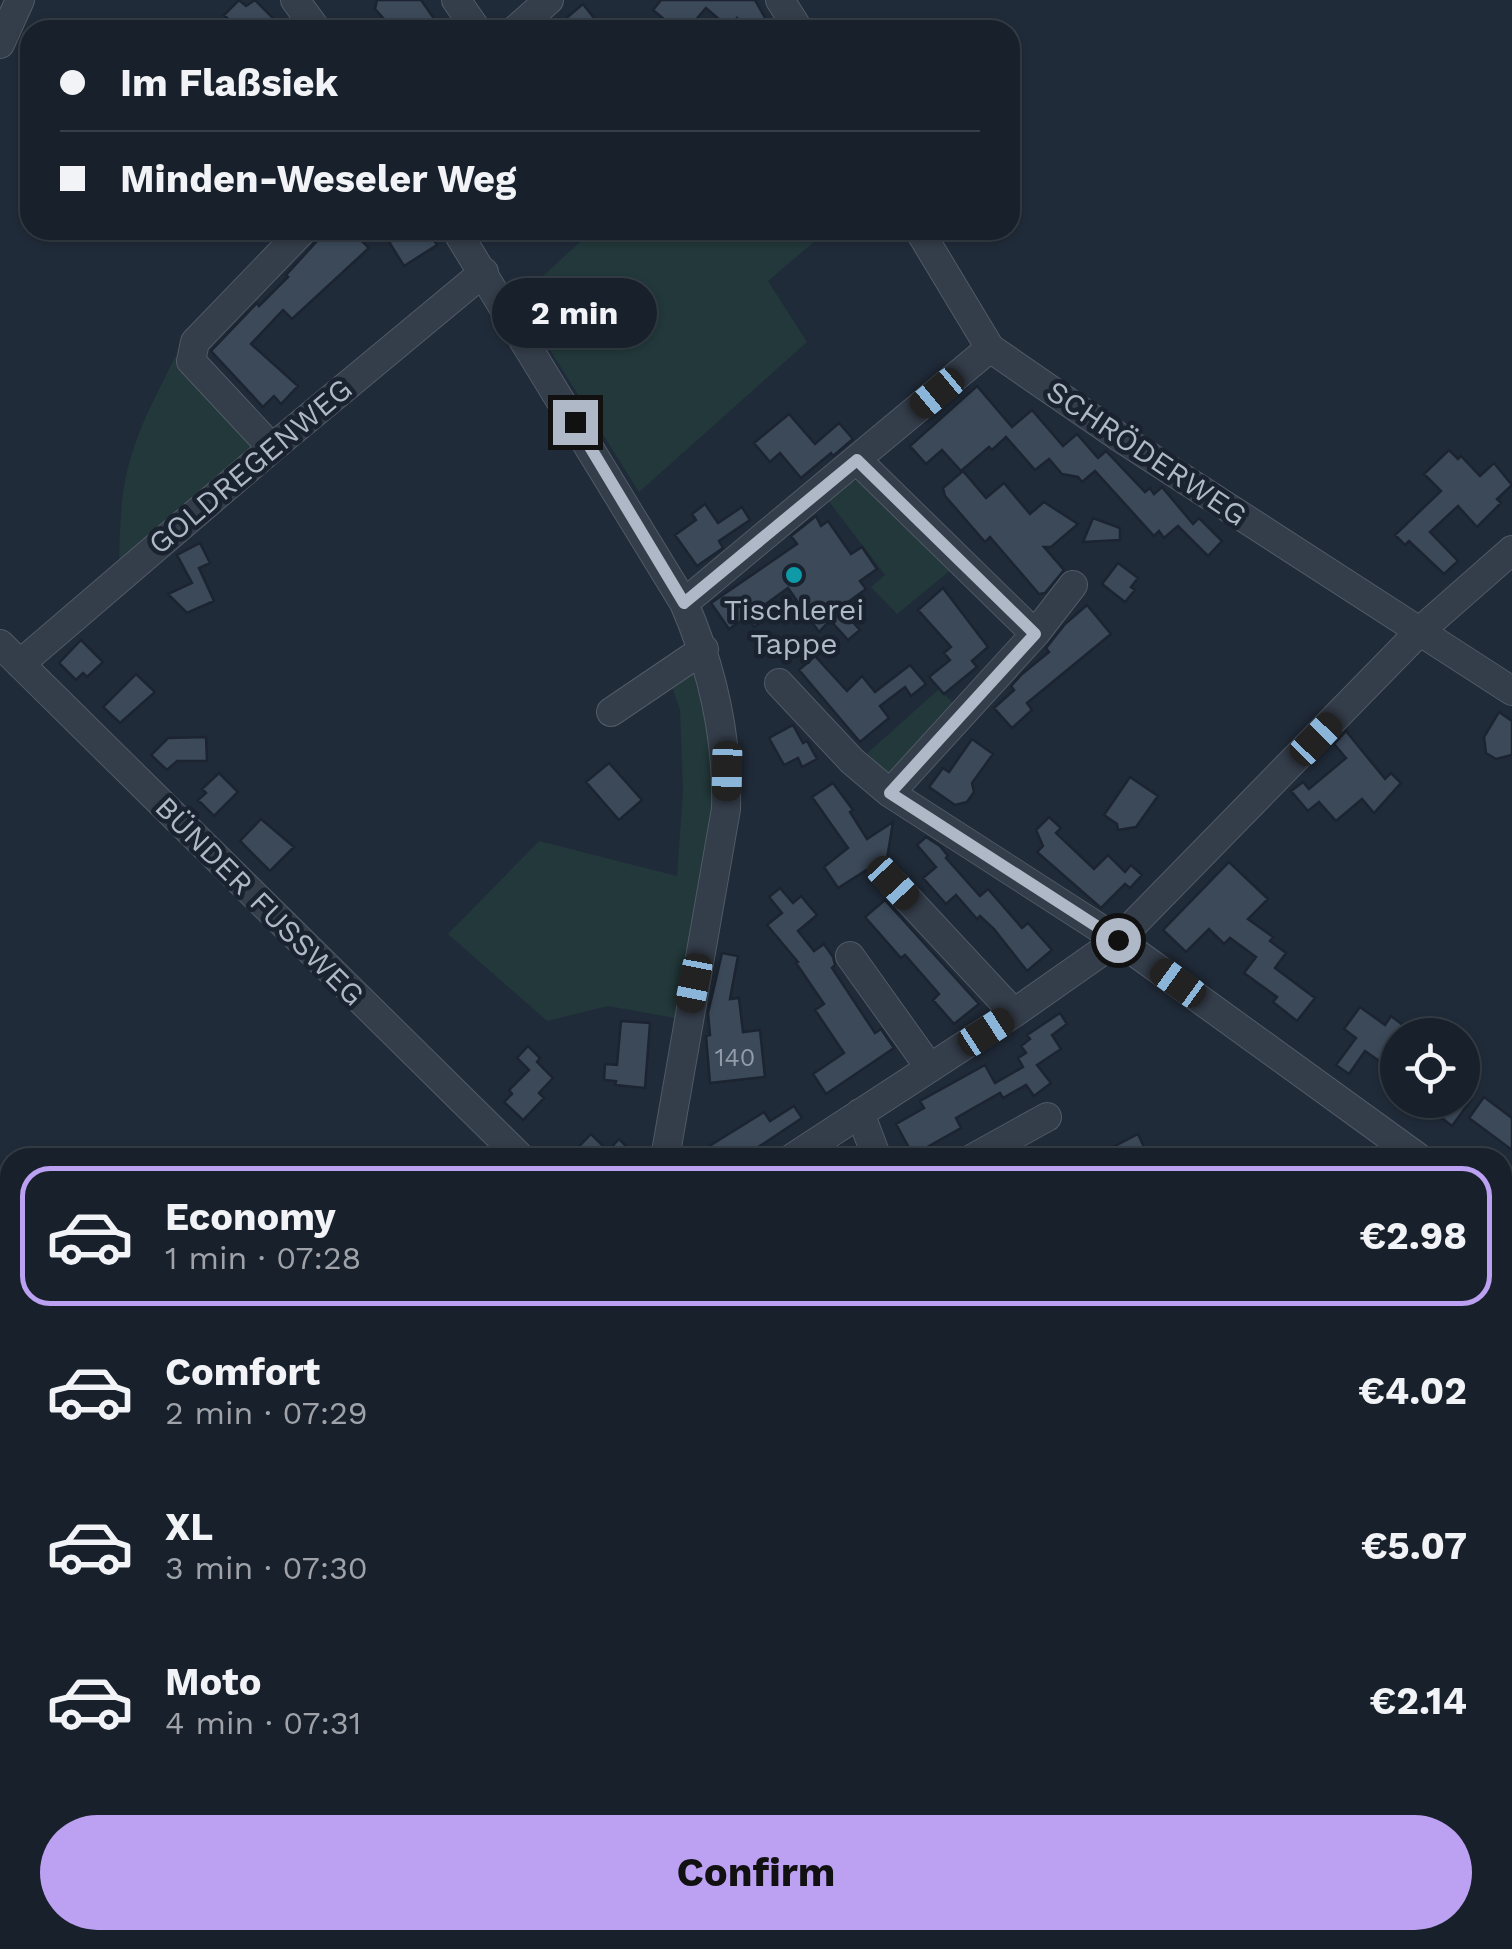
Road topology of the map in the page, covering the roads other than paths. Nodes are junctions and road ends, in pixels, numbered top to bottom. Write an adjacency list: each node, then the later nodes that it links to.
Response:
1 (20, 0): 4 (street)
2 (549, 0): 3 (street)
3 (526, 20)
4 (0, 44)
5 (293, 240): 10 (street)
6 (463, 240): 8 (street)
7 (925, 240): 9 (street, SCHRÖDERWEG)
8 (484, 272): 10 (street, GOLDREGENWEG); 14 (street)
9 (990, 348): 11 (street); 15 (street, SCHRÖDERWEG)
10 (272, 448): 18 (street, GOLDREGENWEG)
11 (857, 460): 14 (street); 16 (street)
12 (1512, 550): 15 (street)
13 (1073, 585): 16 (street)
14 (684, 603): 17 (street)
15 (1421, 630): 20 (street, SCHRÖDERWEG); 24 (street)
16 (1035, 634): 22 (street)
17 (704, 649): 21 (street); 27 (street)
18 (10, 654): 31 (street, BÜNDER FUSSWEG)
19 (779, 683): 22 (street)
20 (1512, 691)
21 (611, 712)
22 (890, 793): 24 (street)
23 (893, 883): 26 (street)
24 (1118, 940): 26 (street); 37 (street)
25 (850, 956): 28 (street)
26 (1014, 1014): 28 (street)
27 (682, 1049): 32 (street); 33 (street)
28 (930, 1068): 29 (street)
29 (860, 1114): 34 (street); 35 (street)
30 (1047, 1117): 36 (street)
31 (512, 1148)
32 (653, 1148)
33 (667, 1148)
34 (807, 1148)
35 (873, 1148)
36 (992, 1148)
37 (1405, 1148)

